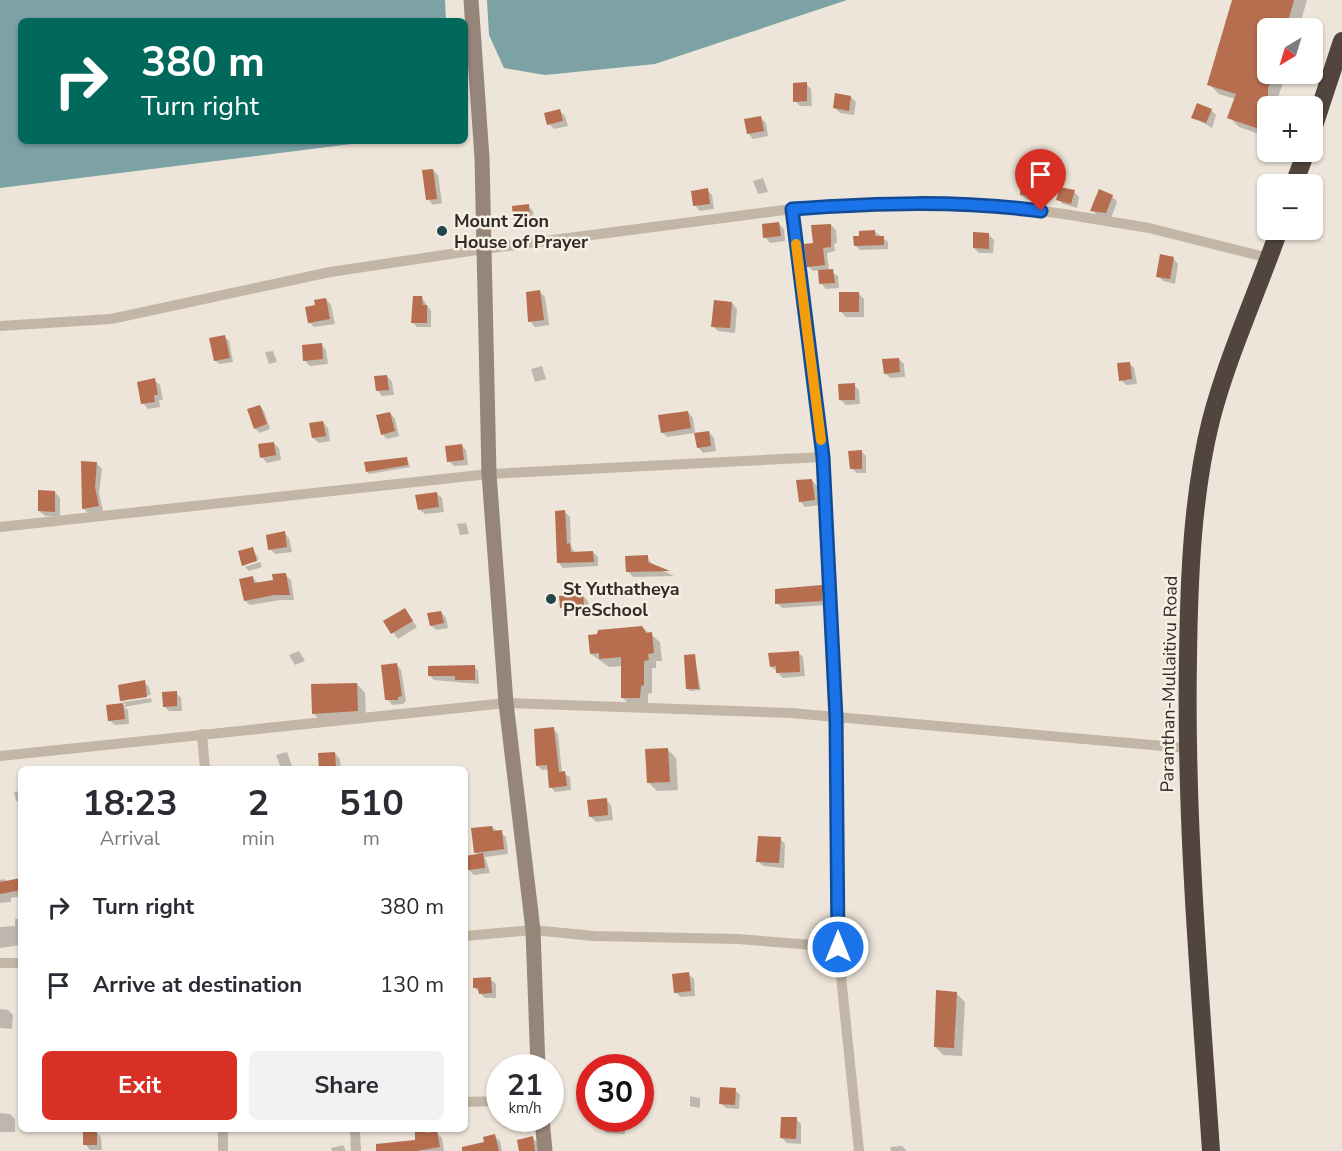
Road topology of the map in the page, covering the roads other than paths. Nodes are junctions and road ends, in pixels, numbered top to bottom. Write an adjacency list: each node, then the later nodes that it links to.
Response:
1 (471, 0): 6 (street)
2 (1342, 41): 3 (highway)
3 (1323, 99)
4 (792, 209): 6 (street); 7 (street); 9 (street)
5 (1275, 240): 7 (highway, Paranthan-Mullaitivu Road)
6 (484, 249): 8 (street); 10 (street)
7 (1269, 258): 15 (highway, Paranthan-Mullaitivu Road)
8 (0, 326)
9 (823, 457): 10 (street); 13 (street)
10 (489, 474): 11 (street); 12 (street)
11 (0, 527)
12 (506, 703): 13 (street); 14 (street); 18 (street)
13 (836, 718): 15 (street); 20 (street)
14 (202, 734): 16 (street); 17 (street)
15 (1186, 748): 33 (highway, Paranthan-Mullaitivu Road)
16 (0, 756)
17 (205, 766)
18 (533, 930): 19 (street); 20 (street); 23 (street)
19 (468, 936)
20 (838, 947): 32 (street)
21 (0, 963): 22 (street)
22 (18, 963)
23 (537, 1054)
24 (468, 1101): 25 (street)
25 (486, 1101)
26 (223, 1132): 29 (street)
27 (355, 1132): 30 (street)
28 (543, 1132): 31 (street)
29 (223, 1151)
30 (356, 1151)
31 (545, 1151)
32 (859, 1151)
33 (1211, 1151)

